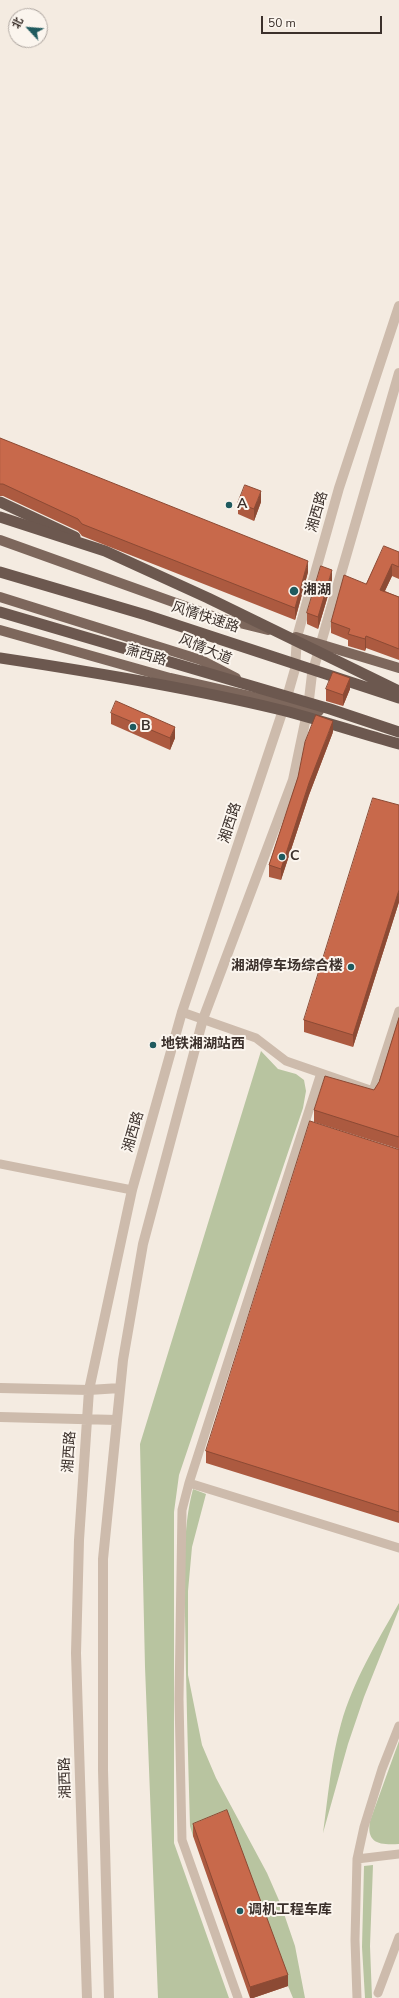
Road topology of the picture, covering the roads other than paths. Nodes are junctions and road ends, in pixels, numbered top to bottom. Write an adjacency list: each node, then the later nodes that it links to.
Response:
1 (399, 306): 11 (street, 湘西路)
2 (399, 373): 12 (street)
3 (0, 502): 6 (highway, bridge)
4 (0, 517): 6 (highway, bridge)
5 (0, 540): 11 (main road)
6 (105, 551): 17 (highway, bridge)
7 (0, 572): 18 (highway, 风情快速路, bridge)
8 (0, 597): 20 (main road, 风情大道)
9 (0, 612): 23 (highway, bridge)
10 (0, 630): 20 (main road, 萧西路)
11 (297, 637): 12 (main road); 15 (street, 湘西路)
12 (321, 644): 14 (main road); 16 (street)
13 (0, 658): 24 (highway, bridge)
14 (399, 668)
15 (294, 669): 16 (main road); 20 (street, 湘西路)
16 (312, 674): 19 (main road); 21 (street)
17 (399, 691)
18 (399, 698)
19 (399, 702)
20 (285, 704): 21 (main road, 风情大道); 26 (street, 湘西路)
21 (308, 708): 22 (main road, 风情大道); 27 (street)
22 (399, 728)
23 (399, 732)
24 (399, 744)
25 (399, 1011): 28 (lane)
26 (182, 1012): 27 (lane); 30 (street, 湘西路)
27 (203, 1019): 28 (lane); 32 (street)
28 (321, 1073): 37 (lane)
29 (0, 1164): 30 (lane)
30 (132, 1190): 33 (street, 湘西路)
31 (0, 1388): 33 (street)
32 (120, 1388): 33 (street); 36 (street)
33 (89, 1390): 35 (street, 湘西路)
34 (0, 1417): 35 (street)
35 (86, 1420): 36 (street); 44 (street, 湘西路)
36 (117, 1420): 45 (street)
37 (189, 1483): 38 (lane); 46 (lane)
38 (399, 1548)
39 (399, 1726): 41 (lane)
40 (399, 1854): 41 (lane)
41 (357, 1859): 47 (lane)
42 (399, 1937): 43 (lane)
43 (378, 1993)
44 (87, 1998)
45 (109, 1998)
46 (238, 1998)
47 (357, 1998)

